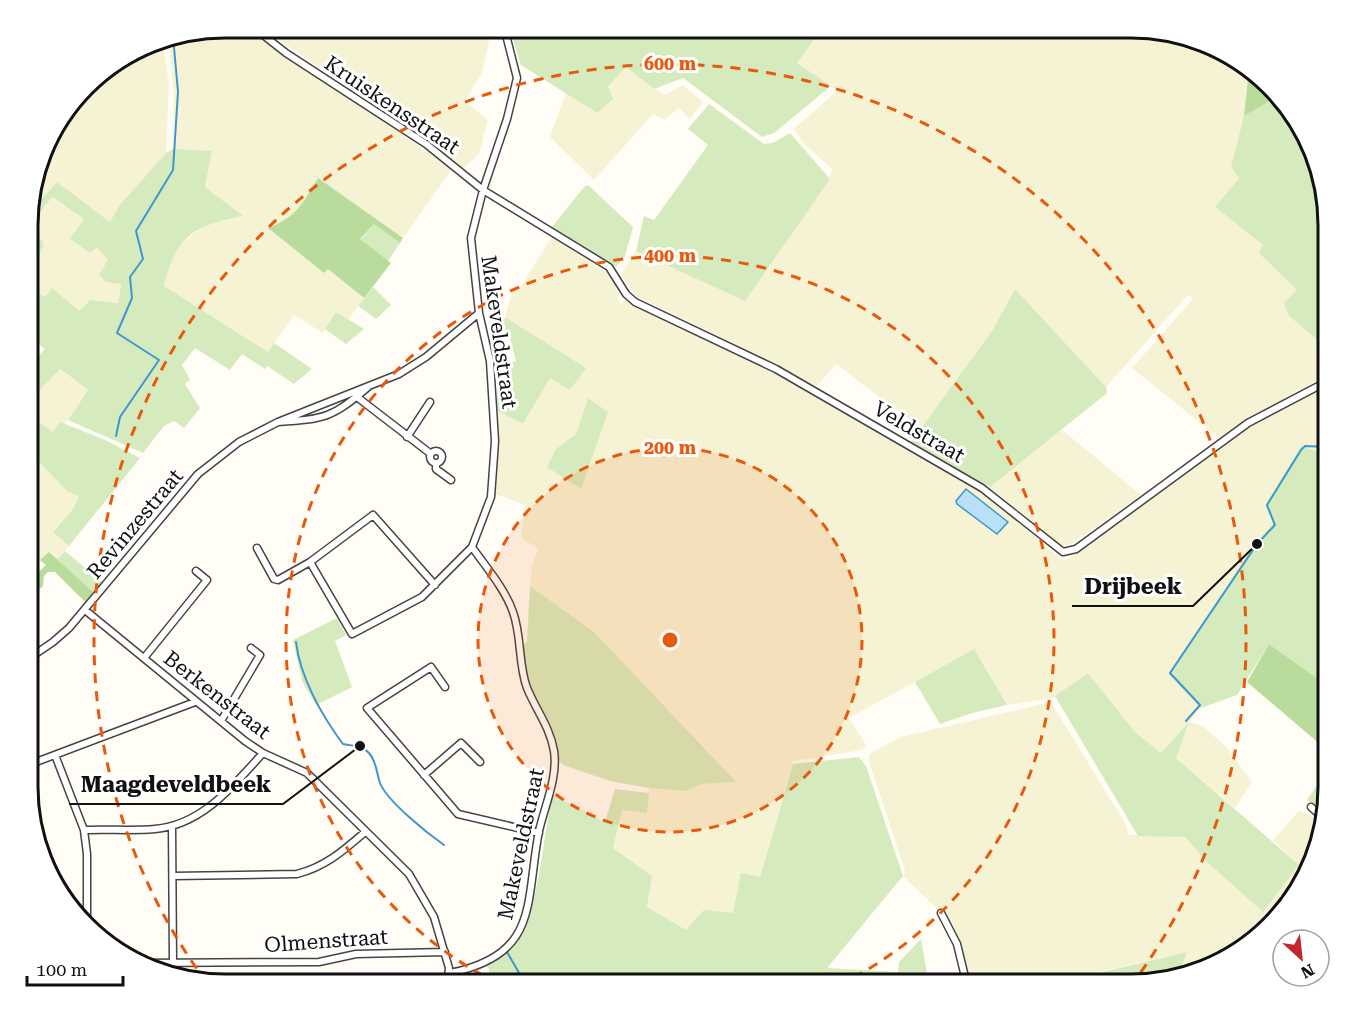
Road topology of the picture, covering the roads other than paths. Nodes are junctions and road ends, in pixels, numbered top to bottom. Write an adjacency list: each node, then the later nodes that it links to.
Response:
1 (267, 38): 3 (street, Kruiskensstraat)
2 (507, 38): 3 (street, Makeveldstraat)
3 (483, 190): 4 (street, Makeveldstraat); 5 (street, Veldstraat)
4 (479, 313): 6 (street, Revinzestraat); 14 (street, Makeveldstraat)
5 (1318, 386)
6 (368, 387): 7 (street, Revinzestraat); 9 (street, Revinzestraat)
7 (357, 397): 9 (street, Revinzestraat); 10 (street)
8 (430, 402): 10 (street)
9 (278, 422): 19 (street, Revinzestraat)
10 (407, 437): 11 (street)
11 (431, 454): 12 (street); 12 (street)
12 (436, 464): 13 (street)
13 (451, 480)
14 (472, 547): 18 (street); 36 (street, Makeveldstraat)
15 (257, 548): 16 (street)
16 (310, 562): 18 (street); 18 (street)
17 (196, 571): 22 (street)
18 (435, 585)
19 (85, 610): 21 (street, Revinzestraat); 22 (street, Berkenstraat)
20 (251, 648): 25 (street)
21 (38, 652)
22 (144, 657): 24 (street, Berkenstraat)
23 (445, 687): 30 (street)
24 (195, 702): 25 (street, Berkenstraat); 27 (street)
25 (221, 721): 26 (street, Berkenstraat)
26 (263, 753): 33 (street); 35 (street, Berkenstraat)
27 (55, 755): 28 (street); 34 (street)
28 (38, 761)
29 (480, 762): 30 (street)
30 (424, 775): 36 (street)
31 (1311, 807): 32 (street)
32 (1316, 811)
33 (172, 826): 34 (street); 37 (street)
34 (84, 830): 39 (street)
35 (364, 832): 37 (street); 40 (street, Berkenstraat)
36 (539, 832): 43 (street, Makeveldstraat)
37 (173, 876): 42 (street)
38 (941, 913): 44 (street)
39 (87, 914)
40 (445, 952): 42 (street, Olmenstraat); 43 (street, Berkenstraat)
41 (162, 963): 42 (street, Olmenstraat)
42 (173, 963)
43 (450, 973)
44 (964, 974)

